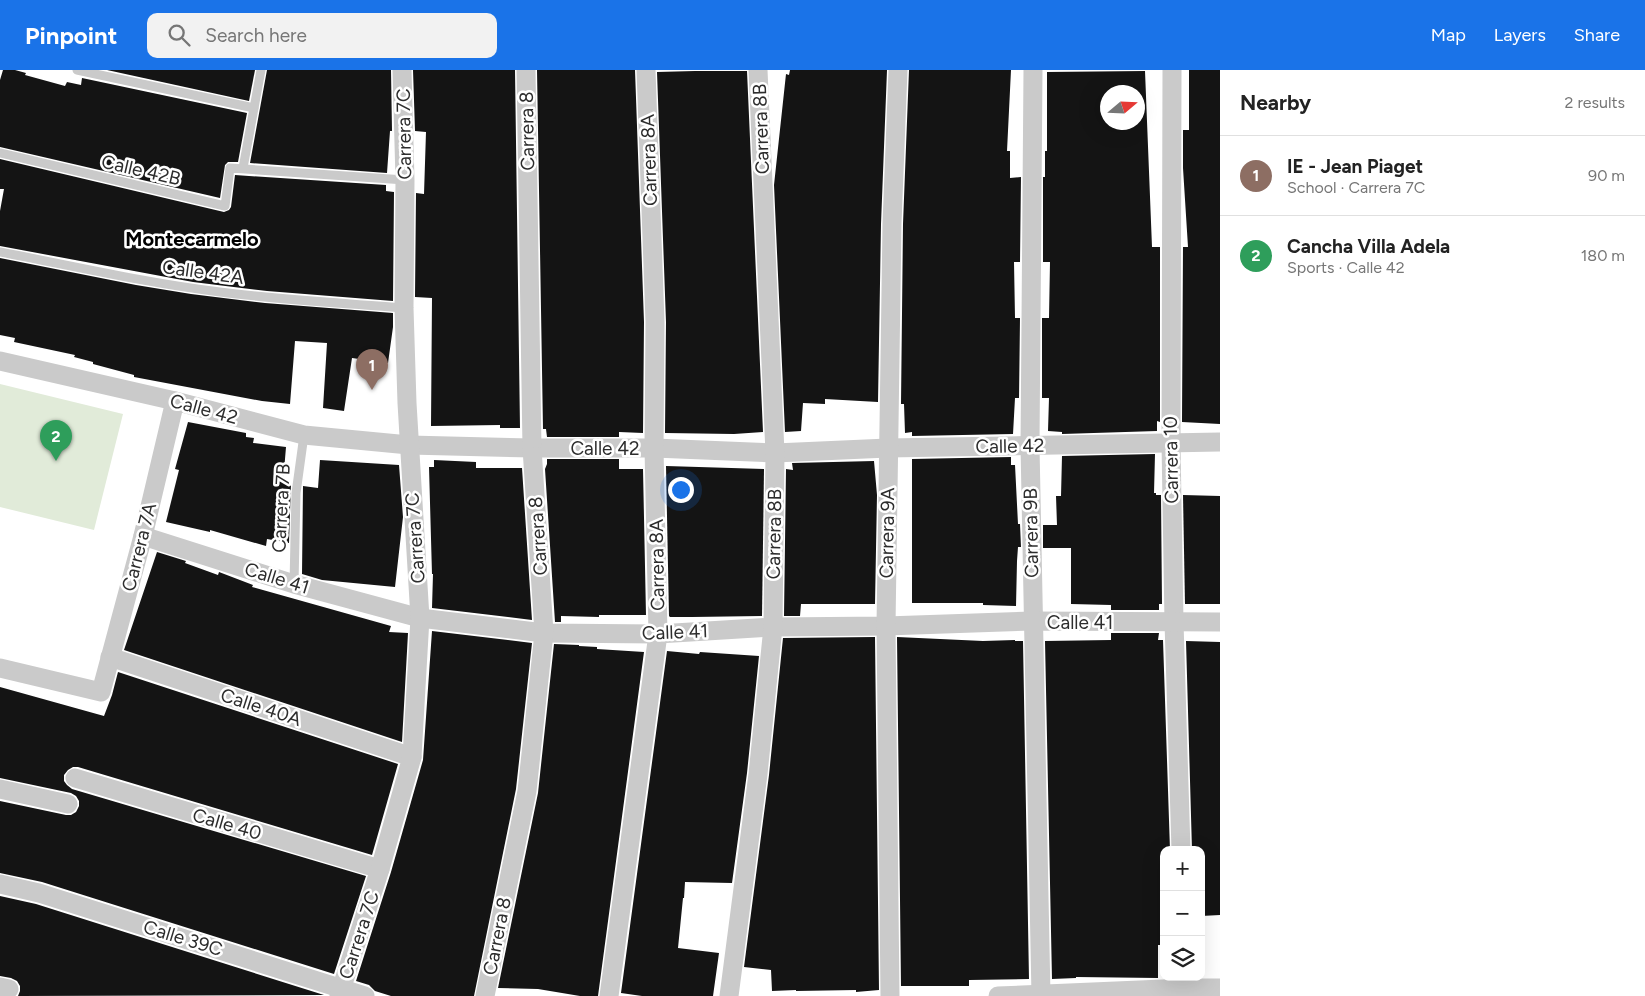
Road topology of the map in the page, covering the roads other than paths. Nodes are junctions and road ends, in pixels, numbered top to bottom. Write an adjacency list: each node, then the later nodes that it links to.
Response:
1 (77, 70): 10 (lane)
2 (262, 70): 10 (lane)
3 (402, 70): 13 (street, Carrera 7C)
4 (526, 70): 23 (street, Carrera 8)
5 (646, 70): 24 (street, Carrera 8A)
6 (758, 70): 26 (street, Carrera 8B)
7 (898, 70): 25 (street, Carrera 9A)
8 (1033, 70): 22 (street, Carrera 9B)
9 (1172, 70): 20 (street, Carrera 10)
10 (254, 108): 12 (lane)
11 (0, 153): 12 (lane, Calle 42B)
12 (243, 168): 13 (lane)
13 (405, 180): 15 (street, Carrera 7C)
14 (0, 252): 15 (lane, Calle 42A)
15 (404, 308): 21 (street, Carrera 7C)
16 (0, 360): 17 (street, Calle 42)
17 (175, 401): 18 (street, Calle 42); 27 (street, Carrera 7A)
18 (304, 435): 21 (street, Calle 42); 28 (lane, Carrera 7B)
19 (1220, 442): 20 (street, Calle 42)
20 (1171, 443): 22 (street, Calle 42); 31 (street, Carrera 10)
21 (409, 445): 23 (street, Calle 42); 29 (street, Carrera 7C)
22 (1030, 446): 25 (street, Calle 42); 30 (street, Carrera 9B)
23 (532, 448): 24 (street, Calle 42); 35 (street, Carrera 8)
24 (654, 448): 26 (street, Calle 42); 36 (street, Carrera 8A)
25 (888, 448): 26 (street, Calle 42); 33 (street, Carrera 9A)
26 (775, 453): 34 (street, Carrera 8B)
27 (143, 536): 28 (street, Calle 41); 37 (street, Carrera 7A)
28 (294, 584): 29 (street, Calle 41)
29 (420, 618): 35 (street, Calle 41); 39 (street, Carrera 7C)
30 (1032, 622): 31 (street, Calle 41); 33 (street, Calle 41); 49 (street, Carrera 9B)
31 (1174, 622): 32 (street, Calle 41); 43 (street, Carrera 10)
32 (1220, 622)
33 (886, 626): 34 (street, Calle 41); 54 (street, Carrera 9A)
34 (773, 627): 36 (street, Calle 41); 53 (street, Carrera 8B)
35 (544, 633): 36 (street, Calle 41); 51 (street, Carrera 8)
36 (658, 634): 52 (street, Carrera 8A)
37 (110, 657): 38 (street, Carrera 7A); 39 (street, Calle 40A)
38 (0, 668)
39 (412, 757): 44 (street, Carrera 7C)
40 (75, 778): 44 (street, Calle 40)
41 (0, 789): 42 (street)
42 (68, 804)
43 (1181, 846)
44 (380, 869): 48 (street, Carrera 7C)
45 (0, 884): 48 (street, Calle 39C)
46 (1186, 987): 47 (street); 49 (street)
47 (1220, 988)
48 (341, 992): 50 (street, Calle 39C)
49 (1041, 995): 55 (street)
50 (365, 996)
51 (486, 996)
52 (609, 996)
53 (729, 996)
54 (890, 996)
55 (998, 996)

